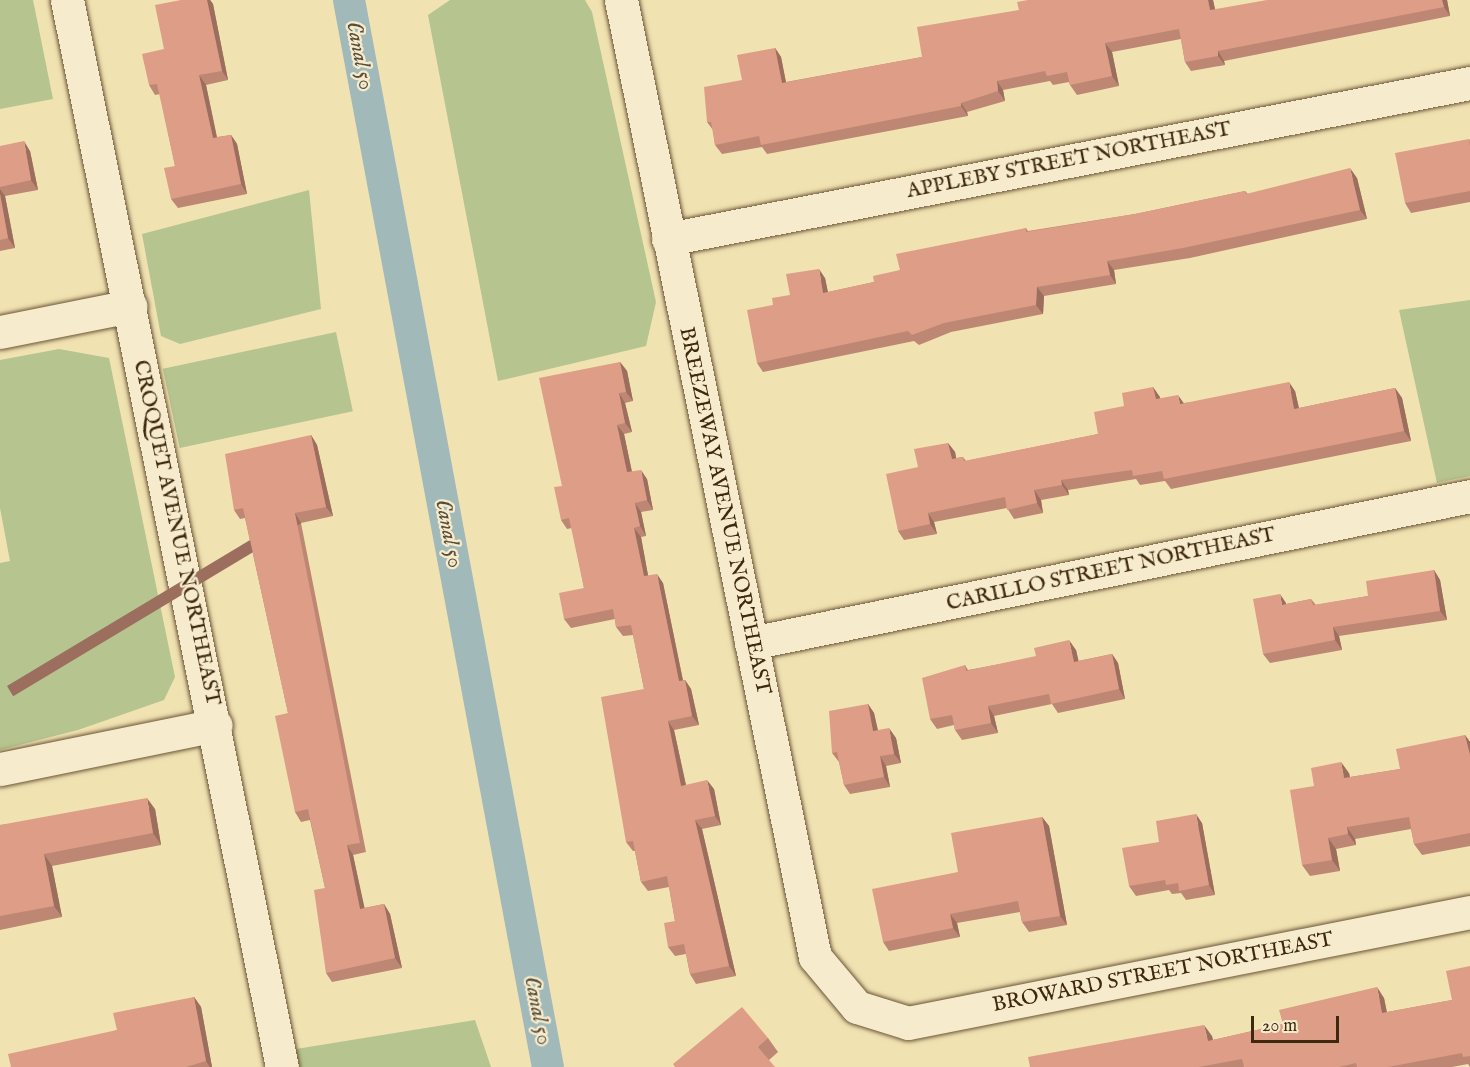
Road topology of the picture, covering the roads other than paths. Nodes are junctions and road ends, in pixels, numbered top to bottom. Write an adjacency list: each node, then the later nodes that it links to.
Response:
1 (67, 0): 5 (street, CROQUET AVENUE NORTHEAST)
2 (621, 0): 4 (street, BREEZEWAY AVENUE NORTHEAST)
3 (1470, 83): 4 (street, APPLEBY STREET NORTHEAST)
4 (668, 239): 8 (street, BREEZEWAY AVENUE NORTHEAST)
5 (130, 306): 6 (street); 9 (street, CROQUET AVENUE NORTHEAST)
6 (0, 332)
7 (1470, 496): 8 (street, CARILLO STREET NORTHEAST)
8 (751, 643): 12 (street, BREEZEWAY AVENUE NORTHEAST)
9 (216, 725): 10 (street); 13 (street, CROQUET AVENUE NORTHEAST)
10 (0, 769)
11 (1470, 912): 12 (street, BROWARD STREET NORTHEAST)
12 (857, 1007)
13 (282, 1067)

